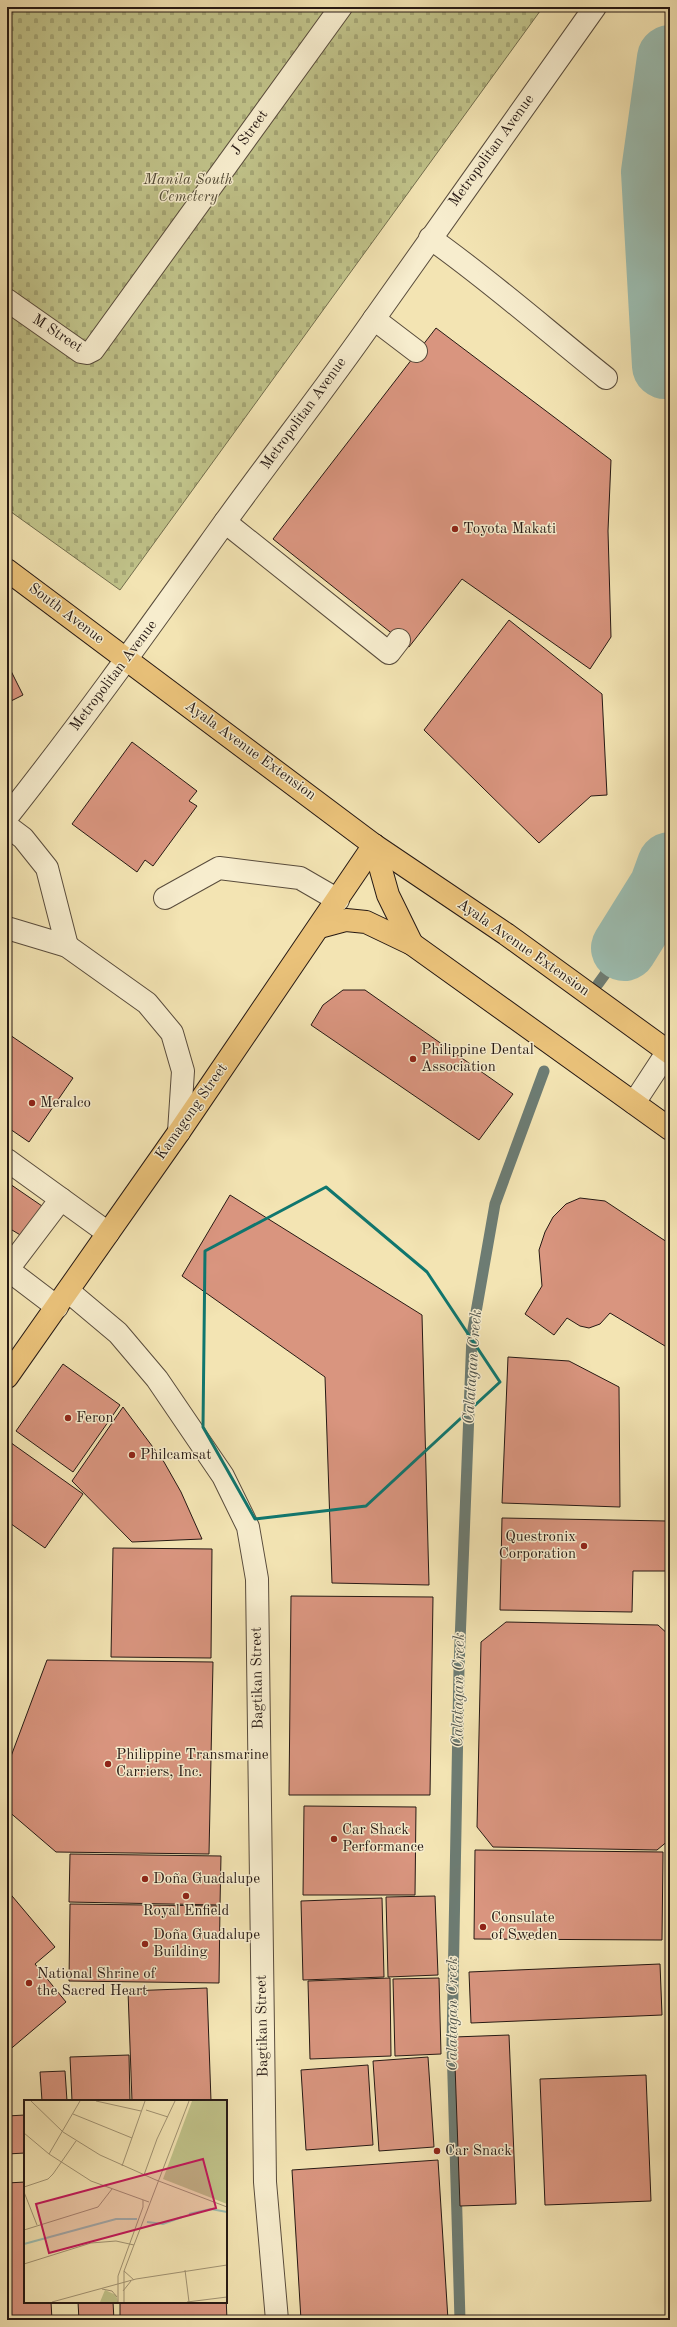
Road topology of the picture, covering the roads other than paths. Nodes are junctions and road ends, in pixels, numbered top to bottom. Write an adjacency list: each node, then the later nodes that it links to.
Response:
1 (341, 7): 7 (street, J Street)
2 (595, 7): 3 (street, Metropolitan Avenue)
3 (430, 238): 5 (street, Metropolitan Avenue); 8 (street)
4 (7, 300): 7 (street, M Street)
5 (374, 319): 6 (street); 9 (street, Metropolitan Avenue)
6 (416, 351)
7 (87, 353)
8 (606, 378)
9 (225, 522): 11 (street); 12 (street, Metropolitan Avenue)
10 (7, 570): 12 (main road, South Avenue)
11 (399, 640)
12 (125, 659): 13 (street, Metropolitan Avenue); 15 (main road, Ayala Avenue Extension)
13 (7, 817)
14 (7, 826): 21 (street)
15 (374, 845): 17 (main road, Kamagong Street); 20 (main road); 22 (main road, Ayala Avenue Extension)
16 (166, 898): 17 (street)
17 (338, 900): 18 (main road, Kamagong Street)
18 (320, 927): 20 (main road); 25 (main road, Kamagong Street)
19 (7, 928): 21 (street)
20 (412, 944): 23 (main road)
21 (67, 946): 25 (street)
22 (669, 1051): 23 (street)
23 (634, 1103): 24 (main road)
24 (670, 1129)
25 (179, 1132): 28 (main road, Kamagong Street)
26 (7, 1160): 27 (street)
27 (61, 1199): 28 (street); 29 (street)
28 (108, 1233): 30 (main road, Kamagong Street)
29 (7, 1269): 30 (street, Bagtikan Street)
30 (63, 1299): 31 (main road, Kamagong Street); 32 (street, Bagtikan Street)
31 (7, 1377)
32 (277, 2320)

